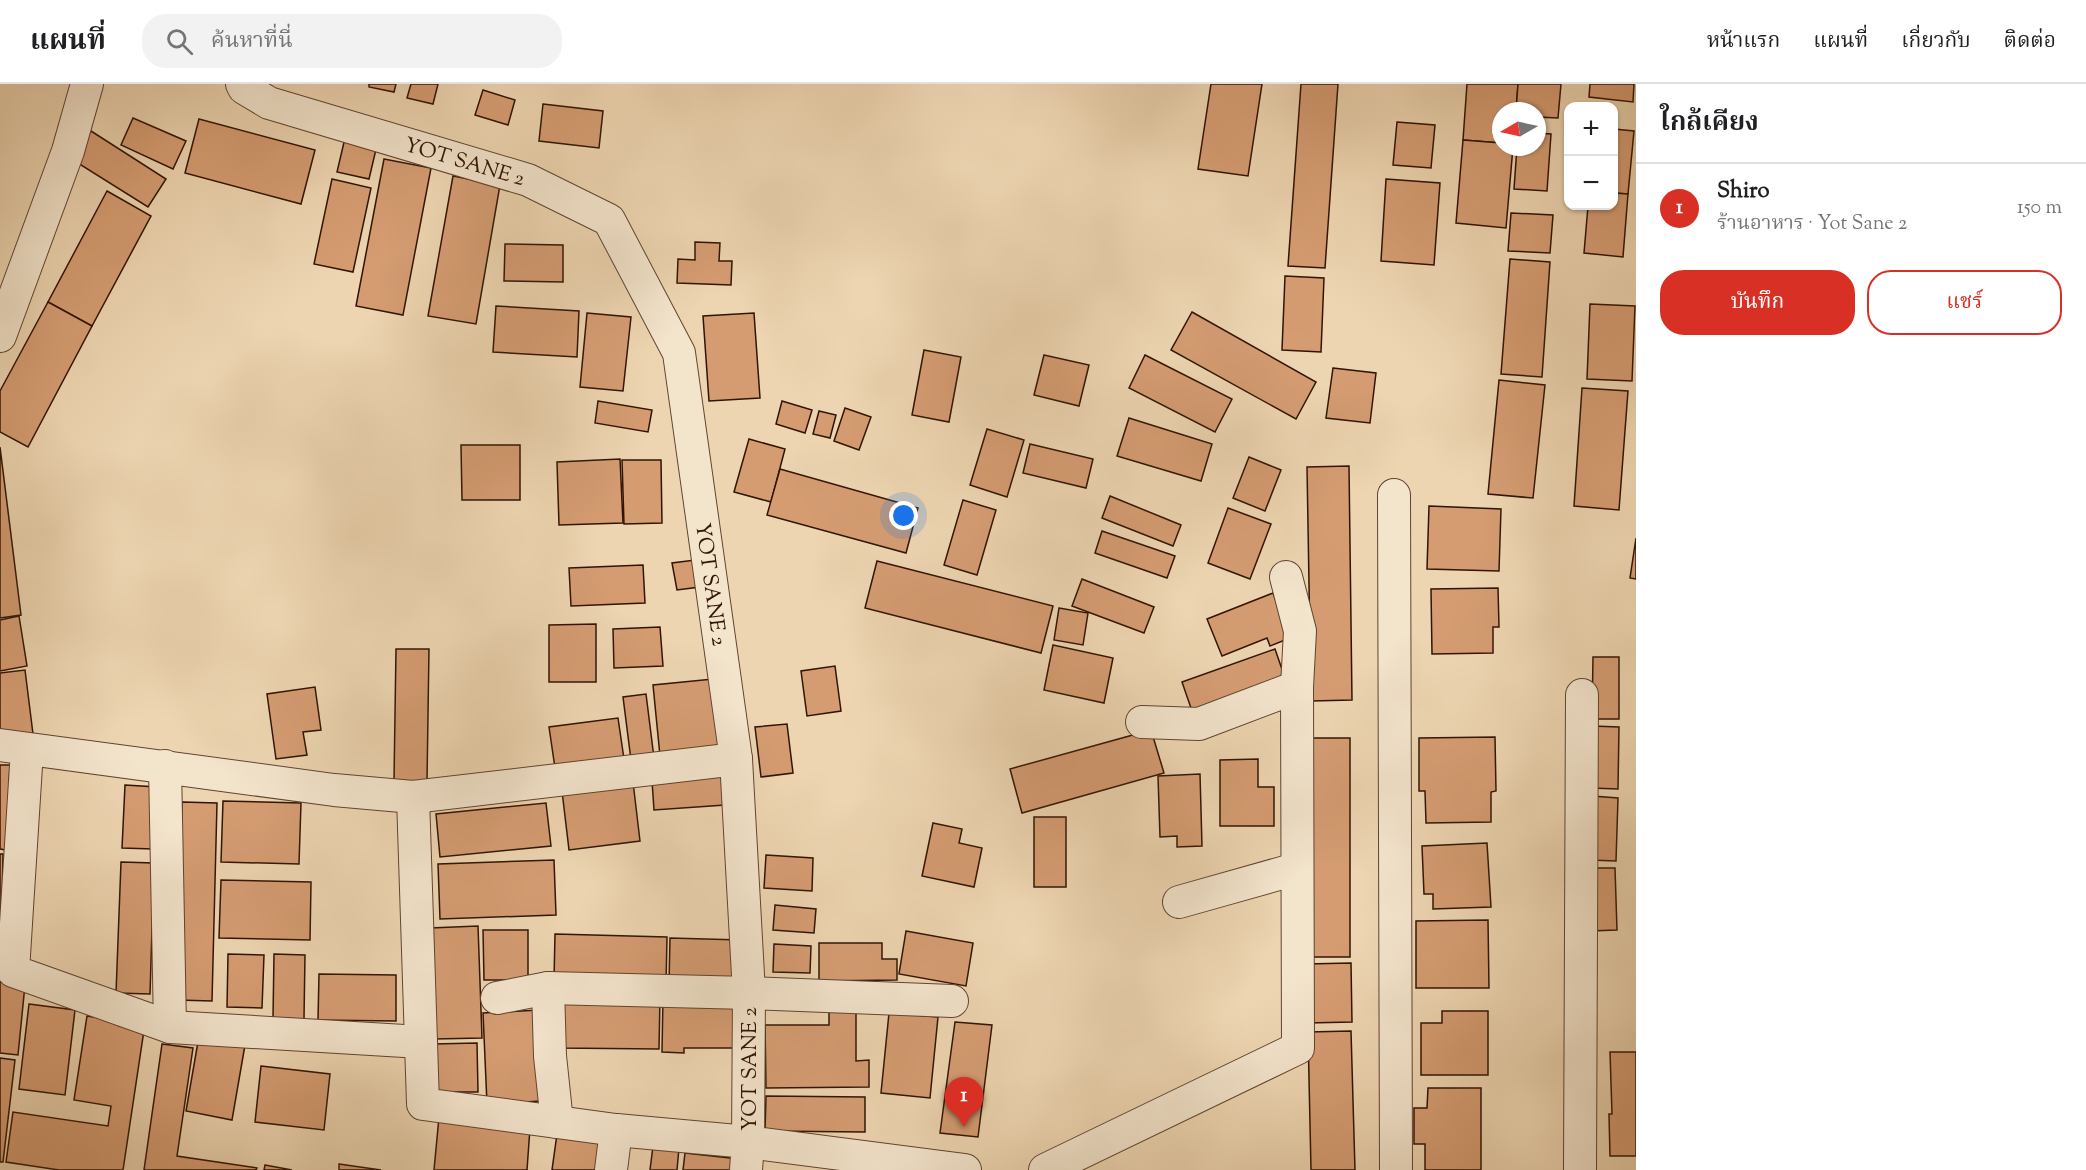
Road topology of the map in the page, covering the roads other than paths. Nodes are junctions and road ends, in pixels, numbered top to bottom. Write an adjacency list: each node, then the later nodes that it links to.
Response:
1 (87, 84): 3 (street)
2 (242, 84): 10 (street, YOT SANE 2)
3 (0, 336)
4 (1394, 495): 27 (street)
5 (1286, 577): 6 (street)
6 (1297, 687): 8 (street); 13 (street)
7 (1582, 695): 28 (street)
8 (1142, 722)
9 (14, 747): 11 (street); 19 (street)
10 (736, 759): 12 (street); 16 (street, YOT SANE 2)
11 (165, 766): 12 (street); 19 (street)
12 (413, 797): 20 (street)
13 (1296, 869): 14 (street); 26 (street)
14 (1179, 902)
15 (548, 988): 16 (street); 17 (street); 21 (street)
16 (749, 993): 18 (street); 23 (street, YOT SANE 2)
17 (497, 998)
18 (952, 1001)
19 (170, 1027): 20 (street)
20 (421, 1042): 21 (street)
21 (557, 1122): 22 (street)
22 (616, 1130): 23 (street); 24 (street)
23 (747, 1156): 25 (street, YOT SANE 2)
24 (611, 1170)
25 (965, 1170)
26 (1046, 1170)
27 (1396, 1170)
28 (1580, 1170)

